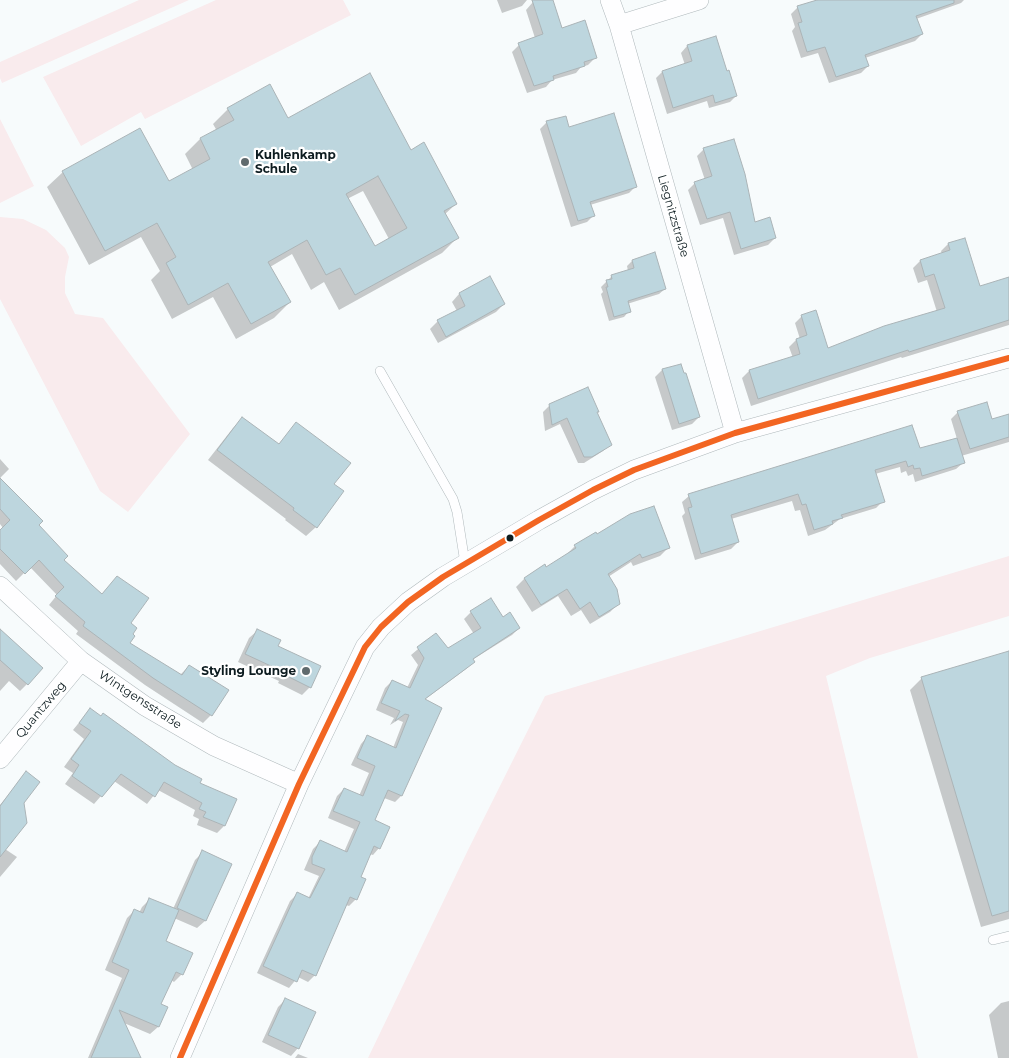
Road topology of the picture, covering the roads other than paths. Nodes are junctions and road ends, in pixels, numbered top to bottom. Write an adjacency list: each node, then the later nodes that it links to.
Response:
1 (610, 0): 3 (street, Liegnitzstraße)
2 (699, 0): 3 (street)
3 (619, 25): 6 (street, Liegnitzstraße)
4 (1009, 358): 6 (street)
5 (380, 371): 7 (lane)
6 (735, 433): 7 (street)
7 (465, 564): 11 (street)
8 (0, 586): 9 (street, Wintgensstraße)
9 (81, 661): 10 (street, Quantzweg); 11 (street, Wintgensstraße)
10 (0, 758)
11 (299, 784): 14 (street)
12 (1009, 936): 13 (lane)
13 (993, 940)
14 (180, 1058)

